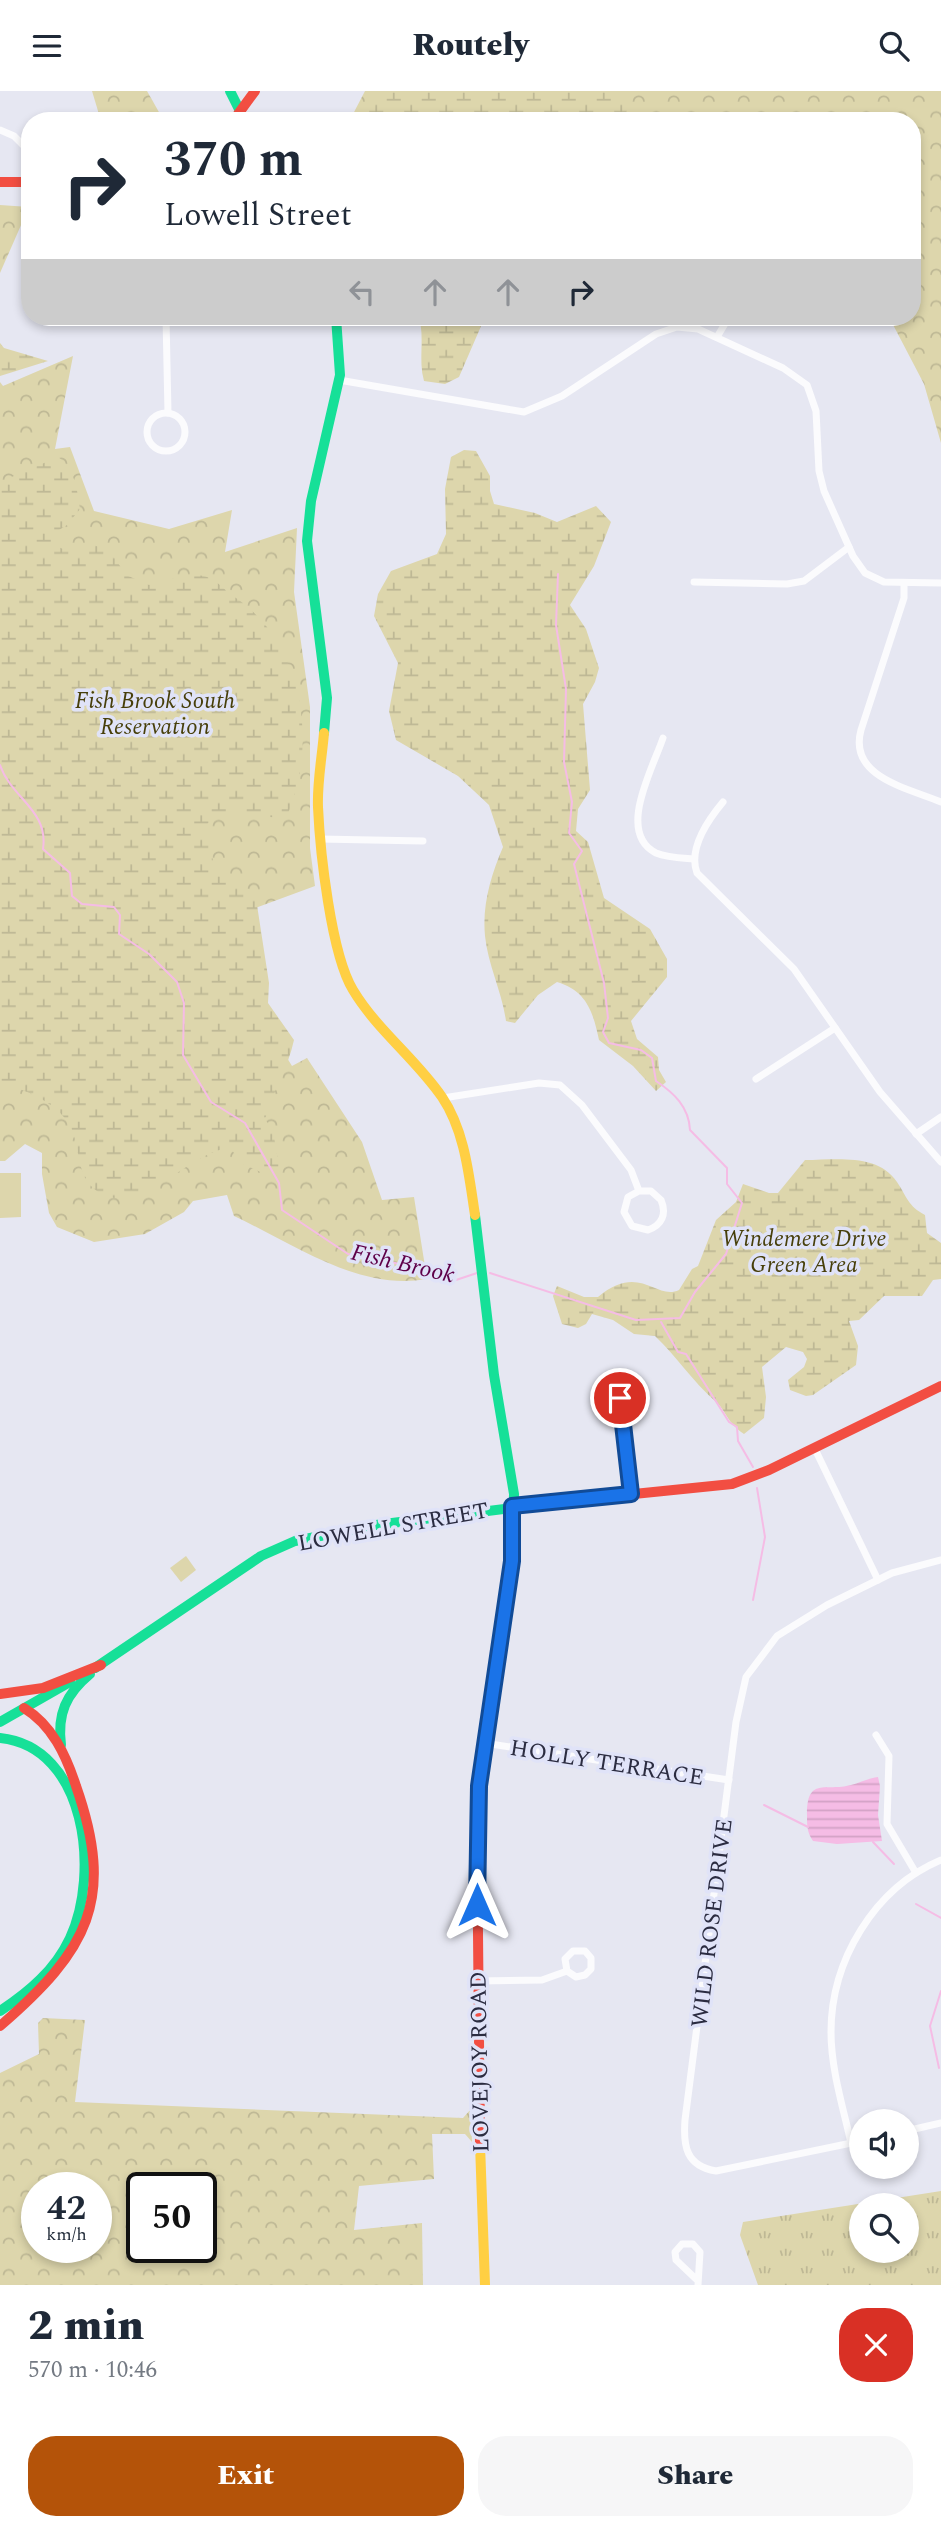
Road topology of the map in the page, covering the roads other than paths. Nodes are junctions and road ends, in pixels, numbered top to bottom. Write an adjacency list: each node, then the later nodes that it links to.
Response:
1 (230, 91): 3 (main road)
2 (255, 91): 4 (main road)
3 (241, 112)
4 (245, 112)
5 (0, 130): 6 (street)
6 (21, 143)
7 (0, 182): 8 (main road)
8 (21, 183)
9 (166, 326): 14 (street)
10 (337, 326): 13 (main road, LOVEJOY ROAD)
11 (724, 326): 12 (street)
12 (717, 337): 13 (street); 15 (street)
13 (339, 380): 22 (main road, LOVEJOY ROAD)
14 (168, 413): 14 (street)
15 (849, 547): 16 (street); 17 (street)
16 (694, 582)
17 (904, 583): 18 (street); 21 (street)
18 (941, 583)
19 (663, 738): 24 (street)
20 (723, 802): 24 (street)
21 (941, 802)
22 (320, 839): 23 (street); 27 (main road, LOVEJOY ROAD)
23 (423, 841)
24 (694, 859): 25 (street)
25 (835, 1028): 26 (street); 29 (street)
26 (756, 1079)
27 (443, 1098): 31 (street); 36 (main road, LOVEJOY ROAD)
28 (941, 1117): 29 (street)
29 (916, 1134): 30 (street)
30 (941, 1162)
31 (639, 1191): 31 (street)
32 (941, 1387): 34 (main road, LOWELL STREET)
33 (620, 1398): 35 (street)
34 (814, 1447): 35 (main road, LOWELL STREET); 38 (street)
35 (631, 1494): 36 (main road, LOWELL STREET)
36 (512, 1506): 39 (main road, LOWELL STREET); 45 (main road, LOVEJOY ROAD)
37 (941, 1560): 38 (street, WILD ROSE DRIVE)
38 (878, 1580): 47 (street, WILD ROSE DRIVE)
39 (102, 1665): 40 (main road); 41 (main road, LOWELL STREET); 46 (main road)
40 (0, 1694)
41 (24, 1708): 42 (main road, LOWELL STREET); 46 (main road)
42 (0, 1722)
43 (876, 1735): 49 (street)
44 (0, 1738): 52 (main road)
45 (484, 1743): 47 (street, HOLLY TERRACE); 51 (main road, LOVEJOY ROAD)
46 (63, 1752): 53 (main road)
47 (729, 1780): 57 (street, WILD ROSE DRIVE)
48 (941, 1860): 49 (street)
49 (916, 1873): 56 (street)
50 (567, 1971): 51 (street)
51 (477, 1982): 59 (main road, LOVEJOY ROAD)
52 (0, 2011)
53 (0, 2026)
54 (941, 2123): 55 (street)
55 (919, 2128)
56 (849, 2134)
57 (849, 2143)
58 (697, 2282): 58 (street)
59 (485, 2285)

